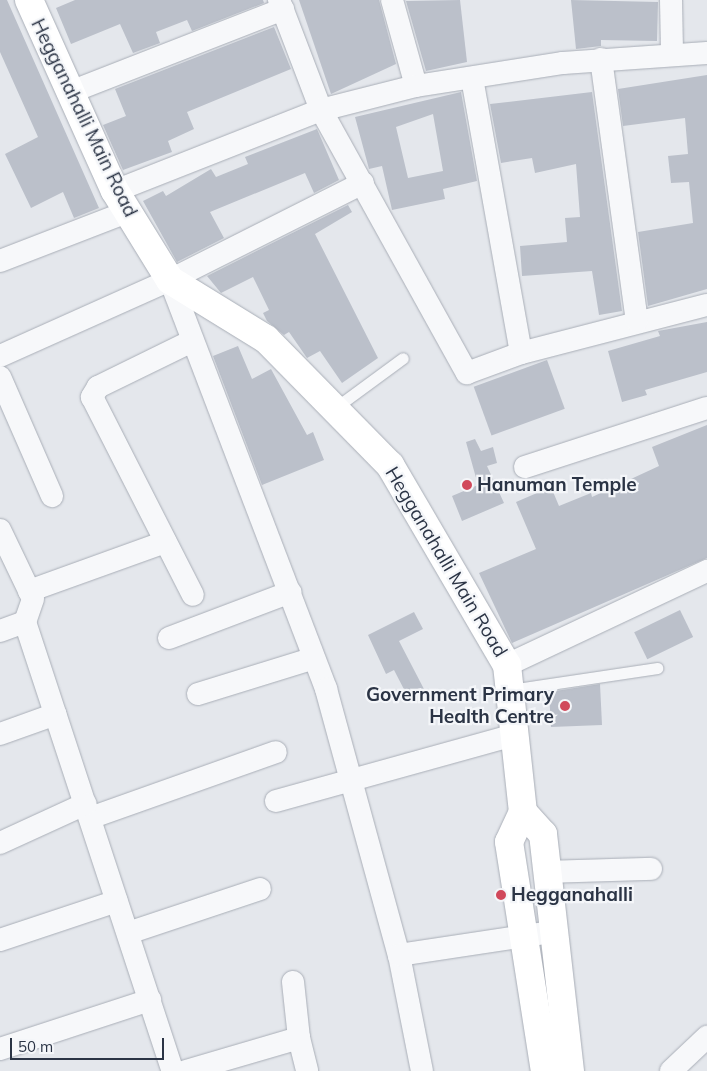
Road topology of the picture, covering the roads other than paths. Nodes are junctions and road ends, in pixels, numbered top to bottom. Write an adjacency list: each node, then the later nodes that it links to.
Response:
1 (392, 0): 9 (street)
2 (671, 0): 5 (street)
3 (35, 2): 10 (main road, Hegganahalli Main Road)
4 (281, 4): 10 (street); 11 (street)
5 (672, 52): 6 (street); 7 (street)
6 (707, 53)
7 (601, 59): 8 (street); 17 (street)
8 (472, 78): 9 (street); 19 (street)
9 (416, 86): 11 (street)
10 (68, 93): 13 (main road, Hegganahalli Main Road)
11 (321, 110): 12 (street); 13 (street)
12 (363, 183): 15 (street); 19 (street)
13 (121, 202): 14 (street); 15 (main road, Hegganahalli Main Road)
14 (0, 261)
15 (170, 280): 18 (street); 20 (street); 23 (main road, Hegganahalli Main Road)
16 (707, 305): 17 (street)
17 (637, 321): 19 (street)
18 (192, 341): 28 (street); 31 (street)
19 (521, 353)
20 (0, 356)
21 (403, 358): 23 (lane)
22 (0, 377): 26 (street)
23 (335, 408): 38 (main road, Hegganahalli Main Road)
24 (707, 408): 25 (street)
25 (525, 466)
26 (52, 496)
27 (0, 530): 30 (street)
28 (166, 542): 30 (street); 32 (street)
29 (707, 570): 38 (street)
30 (29, 591): 33 (street)
31 (291, 592): 35 (street); 36 (street)
32 (193, 595)
33 (26, 622): 34 (street); 40 (street)
34 (0, 631)
35 (169, 638)
36 (314, 658): 39 (street); 44 (street)
37 (657, 668): 38 (lane)
38 (508, 677): 42 (main road, Hegganahalli Main Road)
39 (198, 694)
40 (56, 714): 41 (street); 46 (street)
41 (0, 734)
42 (514, 736): 44 (street); 47 (main road, Hegganahalli Main Road)
43 (276, 752): 46 (street)
44 (351, 781): 45 (street); 57 (street)
45 (276, 801)
46 (88, 811): 48 (street); 52 (street)
47 (523, 812): 50 (main road); 55 (main road)
48 (0, 843)
49 (651, 869): 50 (street)
50 (546, 872): 53 (main road)
51 (260, 889): 54 (street)
52 (117, 901): 54 (street); 56 (street)
53 (551, 932): 55 (street); 68 (main road)
54 (128, 934): 59 (street)
55 (524, 936): 57 (street); 67 (main road)
56 (0, 940)
57 (399, 955): 66 (street)
58 (294, 982): 61 (street)
59 (150, 1000): 62 (street); 63 (street)
60 (707, 1037): 69 (street)
61 (299, 1038): 64 (street); 65 (street)
62 (0, 1048)
63 (173, 1071)
64 (186, 1071)
65 (307, 1071)
66 (422, 1071)
67 (545, 1071)
68 (570, 1071)
69 (671, 1071)

